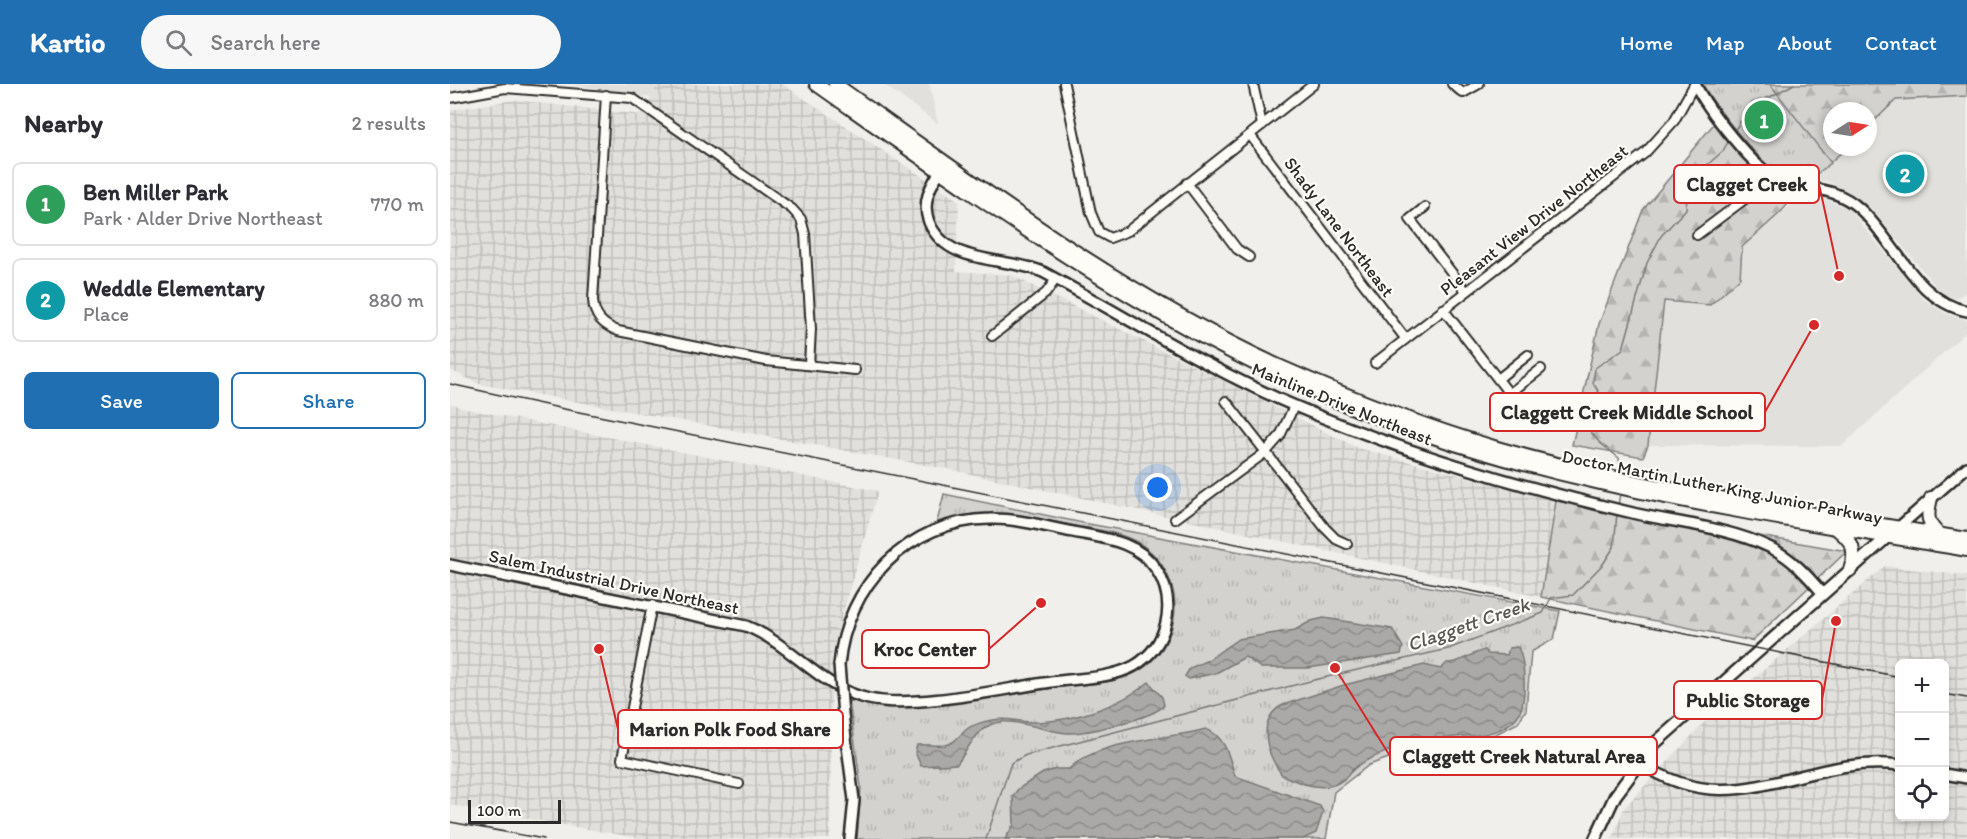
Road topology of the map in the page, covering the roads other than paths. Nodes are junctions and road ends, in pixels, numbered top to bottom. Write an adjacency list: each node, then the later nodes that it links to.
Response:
1 (816, 84): 13 (highway, Doctor Martin Luther King Junior Parkway)
2 (835, 84): 13 (highway, Doctor Martin Luther King Junior Parkway)
3 (1064, 84): 15 (street)
4 (1253, 84): 11 (street)
5 (1314, 84): 11 (street)
6 (1452, 84): 7 (street)
7 (1479, 84)
8 (1694, 84): 14 (street); 20 (street, Pleasant View Drive Northeast)
9 (606, 95): 10 (street); 27 (street); 27 (street)
10 (450, 98)
11 (1262, 125): 12 (street)
12 (1250, 135): 15 (street); 24 (street, Shady Lane Northeast)
13 (943, 167): 19 (street, Mainline Drive Northeast); 37 (highway, Doctor Martin Luther King Junior Parkway)
14 (1779, 180): 17 (street); 22 (street)
15 (1187, 183): 18 (street)
16 (1425, 207): 20 (street)
17 (1697, 235)
18 (1249, 257)
19 (1056, 279): 23 (street); 33 (street, Mainline Drive Northeast)
20 (1466, 291): 21 (street, Pleasant View Drive Northeast)
21 (1443, 309): 24 (street, Pleasant View Drive Northeast); 30 (street)
22 (1967, 311)
23 (992, 336)
24 (1405, 338): 26 (street, Pleasant View Drive Northeast)
25 (1528, 355): 30 (street)
26 (1375, 363)
27 (809, 365): 29 (street)
28 (1541, 369): 31 (street)
29 (855, 370)
30 (1498, 379): 31 (street)
31 (1509, 393): 34 (street)
32 (1226, 401): 35 (street)
33 (1294, 406): 35 (street); 49 (street, Mainline Drive Northeast)
34 (1562, 408)
35 (1266, 452): 39 (street); 45 (street)
36 (1967, 467): 38 (street)
37 (1640, 488): 40 (highway, Doctor Martin Luther King Junior Parkway); 41 (highway, Doctor Martin Luther King Junior Parkway)
38 (1931, 498): 40 (street); 42 (highway)
39 (1175, 519)
40 (1899, 527): 42 (highway, Doctor Martin Luther King Junior Parkway); 43 (main road)
41 (1837, 528): 43 (highway, Doctor Martin Luther King Junior Parkway); 48 (highway)
42 (1940, 535): 44 (highway, Doctor Martin Luther King Junior Parkway)
43 (1889, 537): 46 (highway, Doctor Martin Luther King Junior Parkway); 48 (main road)
44 (1967, 539)
45 (1347, 544)
46 (1967, 550)
47 (450, 565): 50 (street, Salem Industrial Drive Northeast)
48 (1850, 570): 49 (main road)
49 (1823, 594): 51 (main road)
50 (652, 605): 55 (street); 56 (street, Salem Industrial Drive Northeast, bridge)
51 (1639, 762): 52 (street); 57 (main road)
52 (1895, 765)
53 (1949, 775): 54 (street)
54 (1967, 778)
55 (739, 784)
56 (850, 839)
57 (1595, 839)

